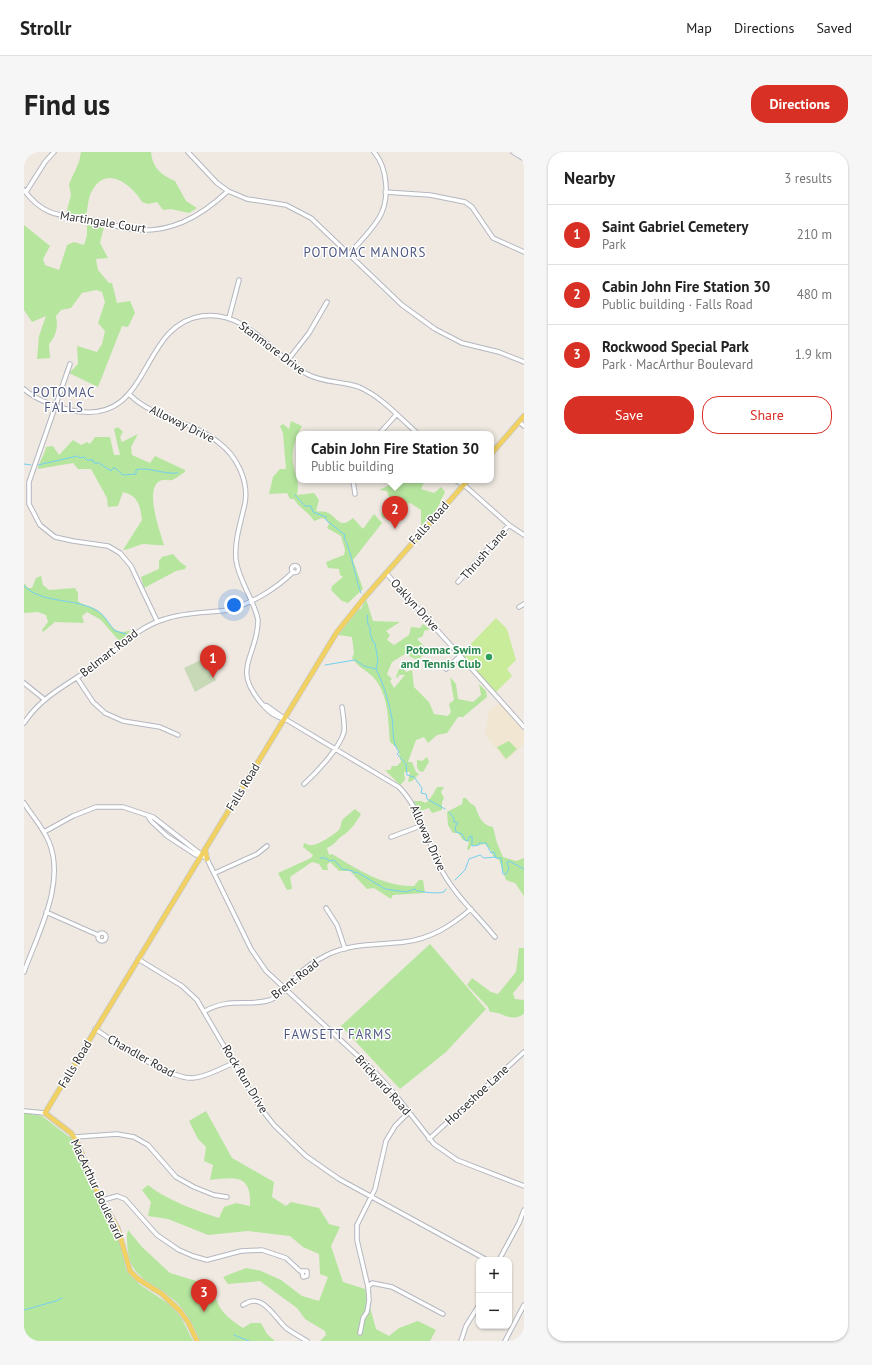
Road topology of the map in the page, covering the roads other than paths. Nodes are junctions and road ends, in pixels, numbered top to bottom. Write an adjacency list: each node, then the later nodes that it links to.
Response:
1 (54, 152): 6 (street)
2 (188, 152): 7 (street)
3 (374, 152): 8 (street)
4 (514, 152): 5 (street)
5 (524, 158)
6 (25, 191): 7 (street, Martingale Court)
7 (228, 191): 10 (street)
8 (385, 192): 9 (street); 10 (street)
9 (524, 252)
10 (349, 254): 15 (street)
11 (239, 280): 13 (street, Stanmore Drive)
12 (327, 302): 14 (street)
13 (229, 318): 14 (street, Stanmore Drive); 18 (street, Stanmore Drive)
14 (288, 360): 20 (street, Stanmore Drive)
15 (524, 362)
16 (70, 364): 19 (street)
17 (24, 389): 19 (street, Stanmore Drive)
18 (130, 394): 19 (street, Stanmore Drive); 36 (street, Alloway Drive)
19 (54, 405): 39 (street)
20 (396, 415): 24 (street); 25 (street, Stanmore Drive)
21 (524, 416): 22 (main road)
22 (519, 422): 23 (street); 26 (main road)
23 (524, 426)
24 (382, 431)
25 (415, 431)
26 (494, 451)
27 (353, 483): 30 (street)
28 (461, 483): 34 (main road, Falls Road)
29 (463, 483): 31 (street)
30 (355, 494)
31 (509, 525): 32 (street); 35 (street, Thrush Lane)
32 (524, 535)
33 (293, 572): 36 (street, Belmart Road)
34 (386, 573): 40 (street, Oaklyn Drive); 46 (main road, Falls Road)
35 (458, 582)
36 (252, 601): 39 (street, Belmart Road); 46 (street, Alloway Drive)
37 (524, 604): 38 (street)
38 (519, 607)
39 (157, 621): 42 (street, Belmart Road)
40 (460, 656): 41 (street); 48 (street, Oaklyn Drive)
41 (446, 670)
42 (77, 678): 44 (street, Belmart Road); 49 (street)
43 (24, 683): 44 (street)
44 (44, 699): 47 (street, Belmart Road)
45 (342, 706): 50 (street)
46 (285, 719): 50 (street, Alloway Drive); 57 (main road, Falls Road)
47 (24, 722)
48 (524, 727)
49 (178, 735)
50 (335, 748): 51 (street); 53 (street, Alloway Drive)
51 (304, 784)
52 (24, 803): 54 (street)
53 (423, 825): 55 (street); 62 (street, Alloway Drive)
54 (44, 832): 58 (street, Brickyard Road); 63 (street)
55 (391, 837)
56 (267, 846): 60 (street)
57 (205, 848): 58 (main road, Falls Road); 59 (main road)
58 (201, 855): 59 (street, Brickyard Road); 67 (main road, Falls Road)
59 (207, 859): 60 (street, Brickyard Road)
60 (215, 873): 69 (street, Brickyard Road)
61 (326, 908): 66 (street)
62 (471, 908): 65 (street, Alloway Drive); 66 (street, Brent Road)
63 (46, 912): 64 (street); 68 (street)
64 (98, 935)
65 (495, 937)
66 (344, 948): 69 (street, Brent Road)
67 (138, 959): 70 (street, Rock Run Drive); 71 (main road, Falls Road)
68 (24, 972)
69 (285, 989): 70 (street, Brent Road); 75 (street, Brickyard Road)
70 (205, 1011): 73 (street, Rock Run Drive)
71 (95, 1030): 73 (street, Chandler Road); 76 (main road, Falls Road)
72 (524, 1052): 78 (street, Horseshoe Lane)
73 (234, 1063): 81 (street, Rock Run Drive)
74 (24, 1111): 76 (street)
75 (409, 1112): 78 (street, Brickyard Road); 81 (street)
76 (45, 1113): 77 (main road, MacArthur Boulevard)
77 (74, 1137): 80 (street); 82 (main road, MacArthur Boulevard)
78 (429, 1139): 79 (street, Brickyard Road)
79 (524, 1186)
80 (227, 1197)
81 (372, 1197): 84 (street, Rock Run Drive); 87 (street)
82 (103, 1200): 86 (street); 93 (main road, MacArthur Boulevard)
83 (524, 1210): 85 (street)
84 (482, 1257)
85 (501, 1257)
86 (302, 1272)
87 (368, 1287): 91 (street); 92 (street)
88 (243, 1305): 94 (street)
89 (524, 1305): 96 (street)
90 (476, 1310): 95 (street)
91 (443, 1314)
92 (360, 1333)
93 (197, 1341)
94 (308, 1341)
95 (461, 1341)
96 (505, 1341)

